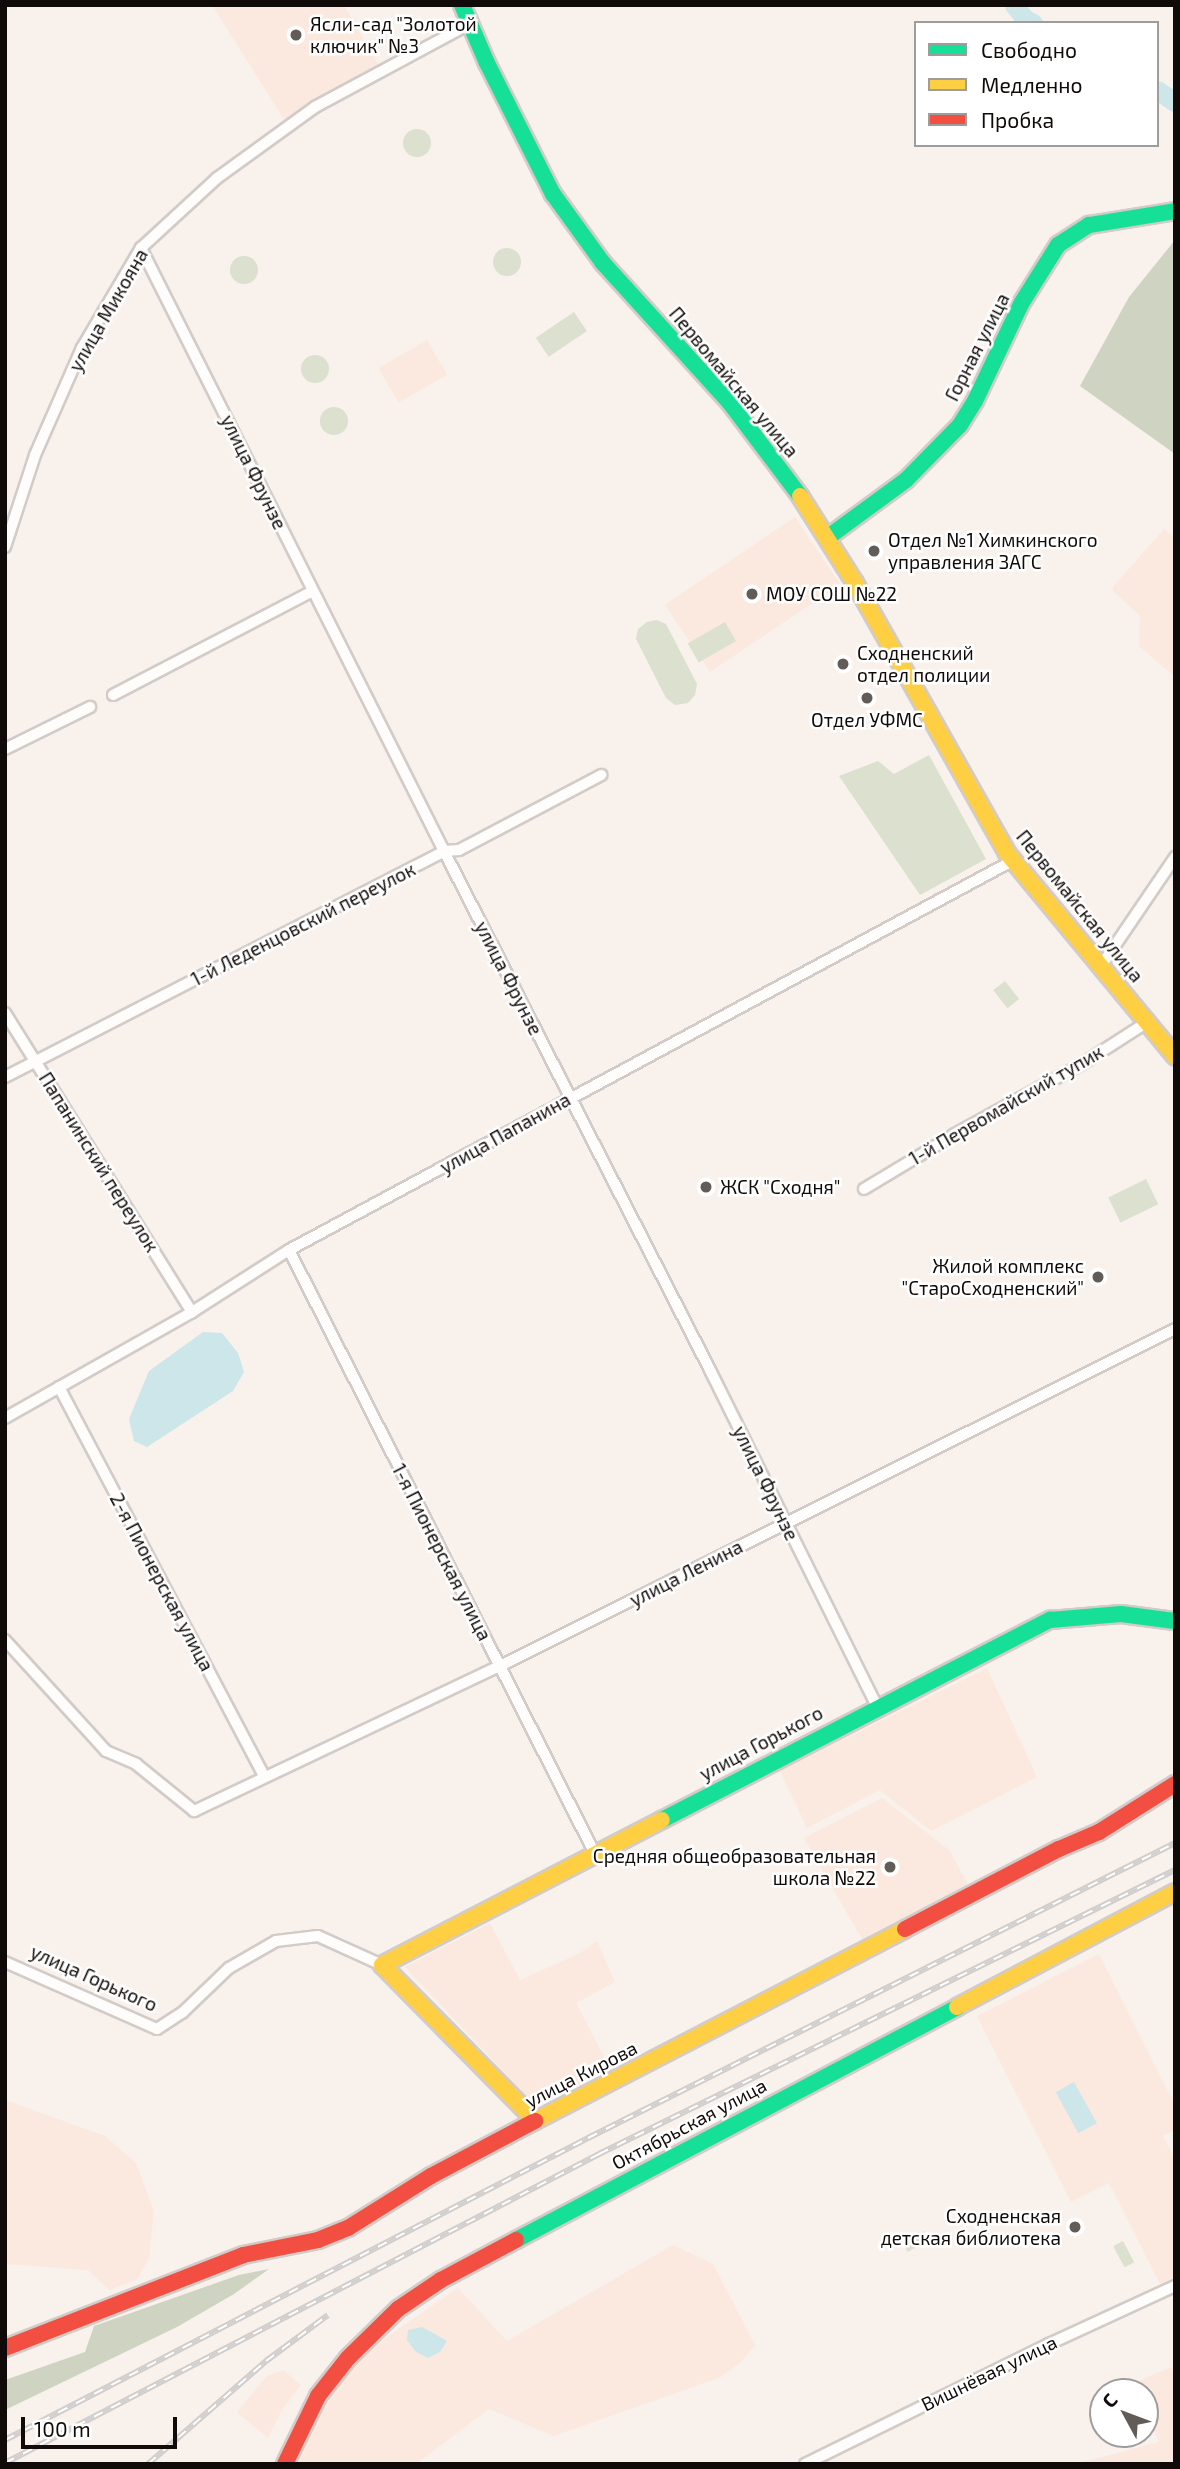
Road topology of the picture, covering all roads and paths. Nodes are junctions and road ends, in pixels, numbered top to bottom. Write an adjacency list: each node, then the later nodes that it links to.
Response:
1 (461, 5): 2 (street, Первомайская улица)
2 (469, 24): 4 (street, улица Микояна); 6 (street, Первомайская улица)
3 (1175, 211): 6 (street, Горная улица)
4 (141, 248): 5 (street, улица Микояна); 8 (street, улица Фрунзе)
5 (11, 512): 7 (street, улица Микояна)
6 (827, 537): 15 (street, Первомайская улица)
7 (5, 547)
8 (313, 591): 9 (street); 13 (street, улица Фрунзе)
9 (113, 695)
10 (90, 707): 11 (street)
11 (5, 749)
12 (601, 775): 13 (street, 1-й Леденцовский переулок)
13 (444, 851): 20 (street, 1-й Леденцовский переулок); 22 (street, улица Фрунзе)
14 (1175, 857): 16 (street)
15 (1012, 861): 16 (street, Первомайская улица); 22 (street, улица Папанина)
16 (1101, 966): 18 (street, Первомайская улица)
17 (5, 1013): 20 (street, Папанинский переулок)
18 (1149, 1021): 19 (street, Первомайская улица); 23 (street, 1-й Первомайский тупик)
19 (1175, 1056)
20 (37, 1062): 21 (street, 1-й Леденцовский переулок); 25 (street, Папанинский переулок)
21 (5, 1077)
22 (570, 1097): 24 (street, улица Папанина); 29 (street, улица Фрунзе)
23 (864, 1189)
24 (289, 1250): 25 (street, улица Папанина); 32 (street, 1-я Пионерская улица)
25 (191, 1312): 27 (street, улица Папанина)
26 (1175, 1329): 29 (street, улица Ленина)
27 (59, 1387): 28 (street, улица Папанина); 34 (street, 2-я Пионерская улица)
28 (5, 1418)
29 (785, 1523): 32 (street, улица Ленина); 33 (street, улица Фрунзе)
30 (1175, 1621): 33 (street, улица Горького)
31 (5, 1640): 34 (street, улица Ленина)
32 (500, 1666): 34 (street, улица Ленина); 36 (street, 1-я Пионерская улица)
33 (877, 1707): 36 (street, улица Горького)
34 (265, 1777)
35 (1175, 1784): 40 (street, улица Кирова)
36 (595, 1854): 39 (street, улица Горького)
37 (1175, 1892): 43 (street, Октябрьская улица)
38 (5, 1962): 39 (street, улица Горького)
39 (382, 1965): 40 (street, улица Горького)
40 (533, 2122): 42 (street, улица Кирова)
41 (1175, 2286): 44 (street, Вишнёвая улица)
42 (5, 2348)
43 (285, 2464)
44 (805, 2464)

